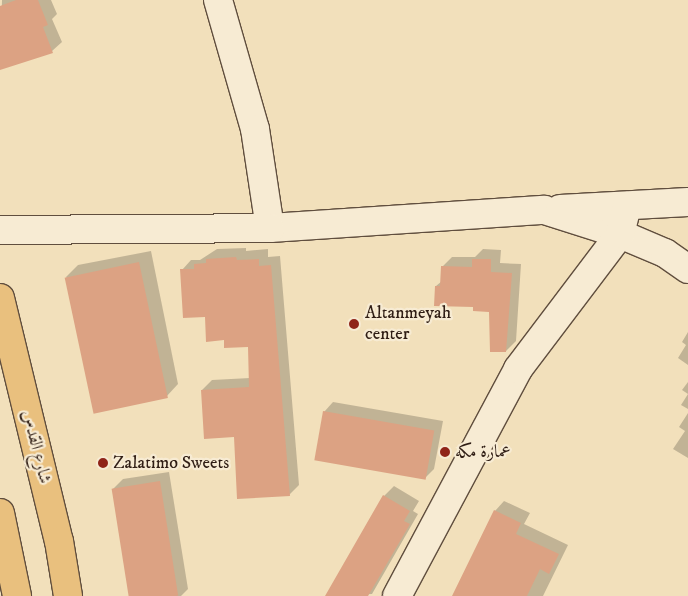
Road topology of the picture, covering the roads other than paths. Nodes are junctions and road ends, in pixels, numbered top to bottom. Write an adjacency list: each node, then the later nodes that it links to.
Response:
1 (218, 0): 5 (street)
2 (627, 206): 3 (street); 4 (street); 7 (street)
3 (683, 208)
4 (544, 210): 5 (street); 7 (street)
5 (270, 228): 6 (street)
6 (0, 230)
7 (620, 234): 8 (street); 15 (street)
8 (676, 250): 9 (street)
9 (688, 269)
10 (0, 298): 14 (main road, شارع القدس)
11 (0, 513): 12 (main road)
12 (4, 549): 13 (main road)
13 (16, 596)
14 (68, 596)
15 (397, 596)

